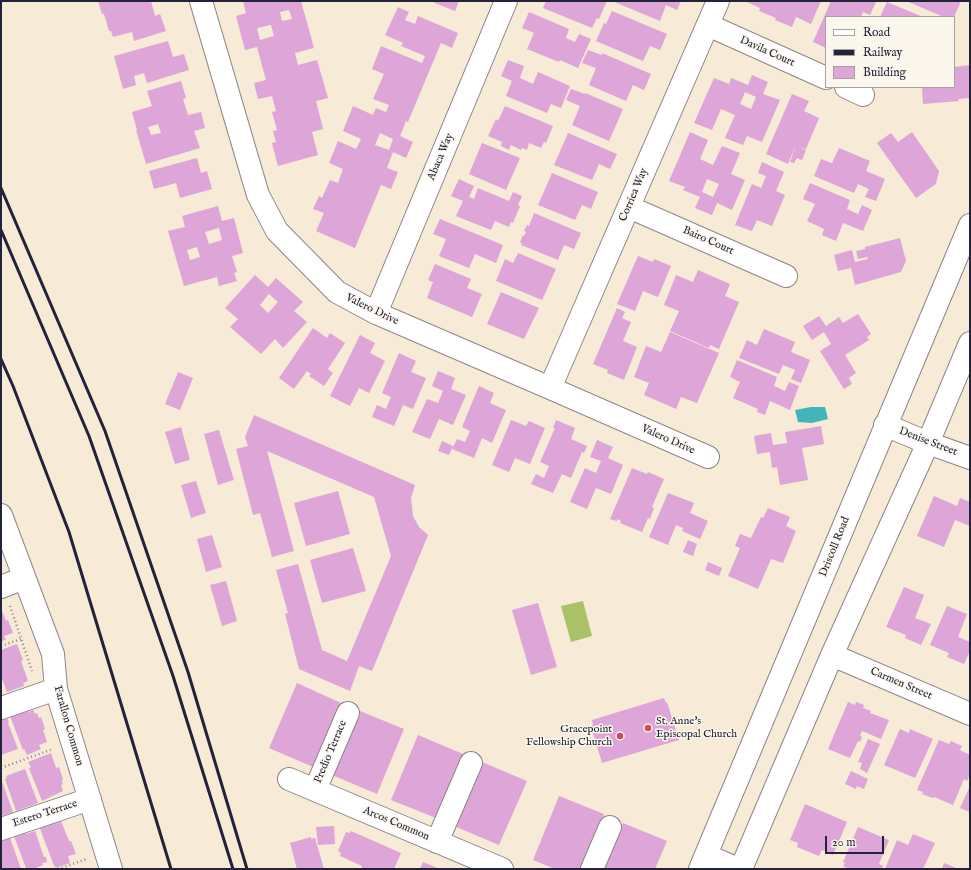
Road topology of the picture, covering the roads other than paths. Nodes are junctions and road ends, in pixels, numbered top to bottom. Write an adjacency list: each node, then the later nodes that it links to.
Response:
1 (201, 1): 9 (street, Valero Drive)
2 (506, 1): 9 (street, Abaca Way)
3 (718, 1): 4 (street, Corriea Way)
4 (708, 25): 5 (street, Davila Court); 6 (street, Corriea Way)
5 (825, 78)
6 (629, 207): 8 (street, Bairo Court); 11 (street, Corriea Way)
7 (970, 225): 12 (street, Driscoll Road)
8 (786, 276)
9 (376, 313): 11 (street, Valero Drive)
10 (970, 343): 13 (street)
11 (550, 388): 14 (street, Valero Drive)
12 (885, 425): 13 (street, Denise Street); 31 (street, Driscoll Road)
13 (928, 443): 15 (street, Denise Street); 19 (street)
14 (708, 458)
15 (970, 458)
16 (1, 515): 17 (street, Farallon Common)
17 (24, 578): 18 (street); 20 (street, Farallon Common)
18 (1, 587)
19 (832, 655): 23 (street, Carmen Street); 35 (street)
20 (56, 689): 21 (street); 27 (street, Farallon Common)
21 (1, 708)
22 (348, 713): 26 (street, Predio Terrace)
23 (970, 714)
24 (471, 764): 30 (street)
25 (289, 780): 26 (street, Arcos Common)
26 (315, 790): 30 (street, Arcos Common)
27 (90, 799): 29 (street, Estero Terrace); 32 (street, Farallon Common)
28 (610, 827): 34 (street)
29 (1, 829)
30 (438, 842): 33 (street, Arcos Common)
31 (703, 862): 35 (street)
32 (111, 869)
33 (502, 869)
34 (592, 869)
35 (739, 869)

